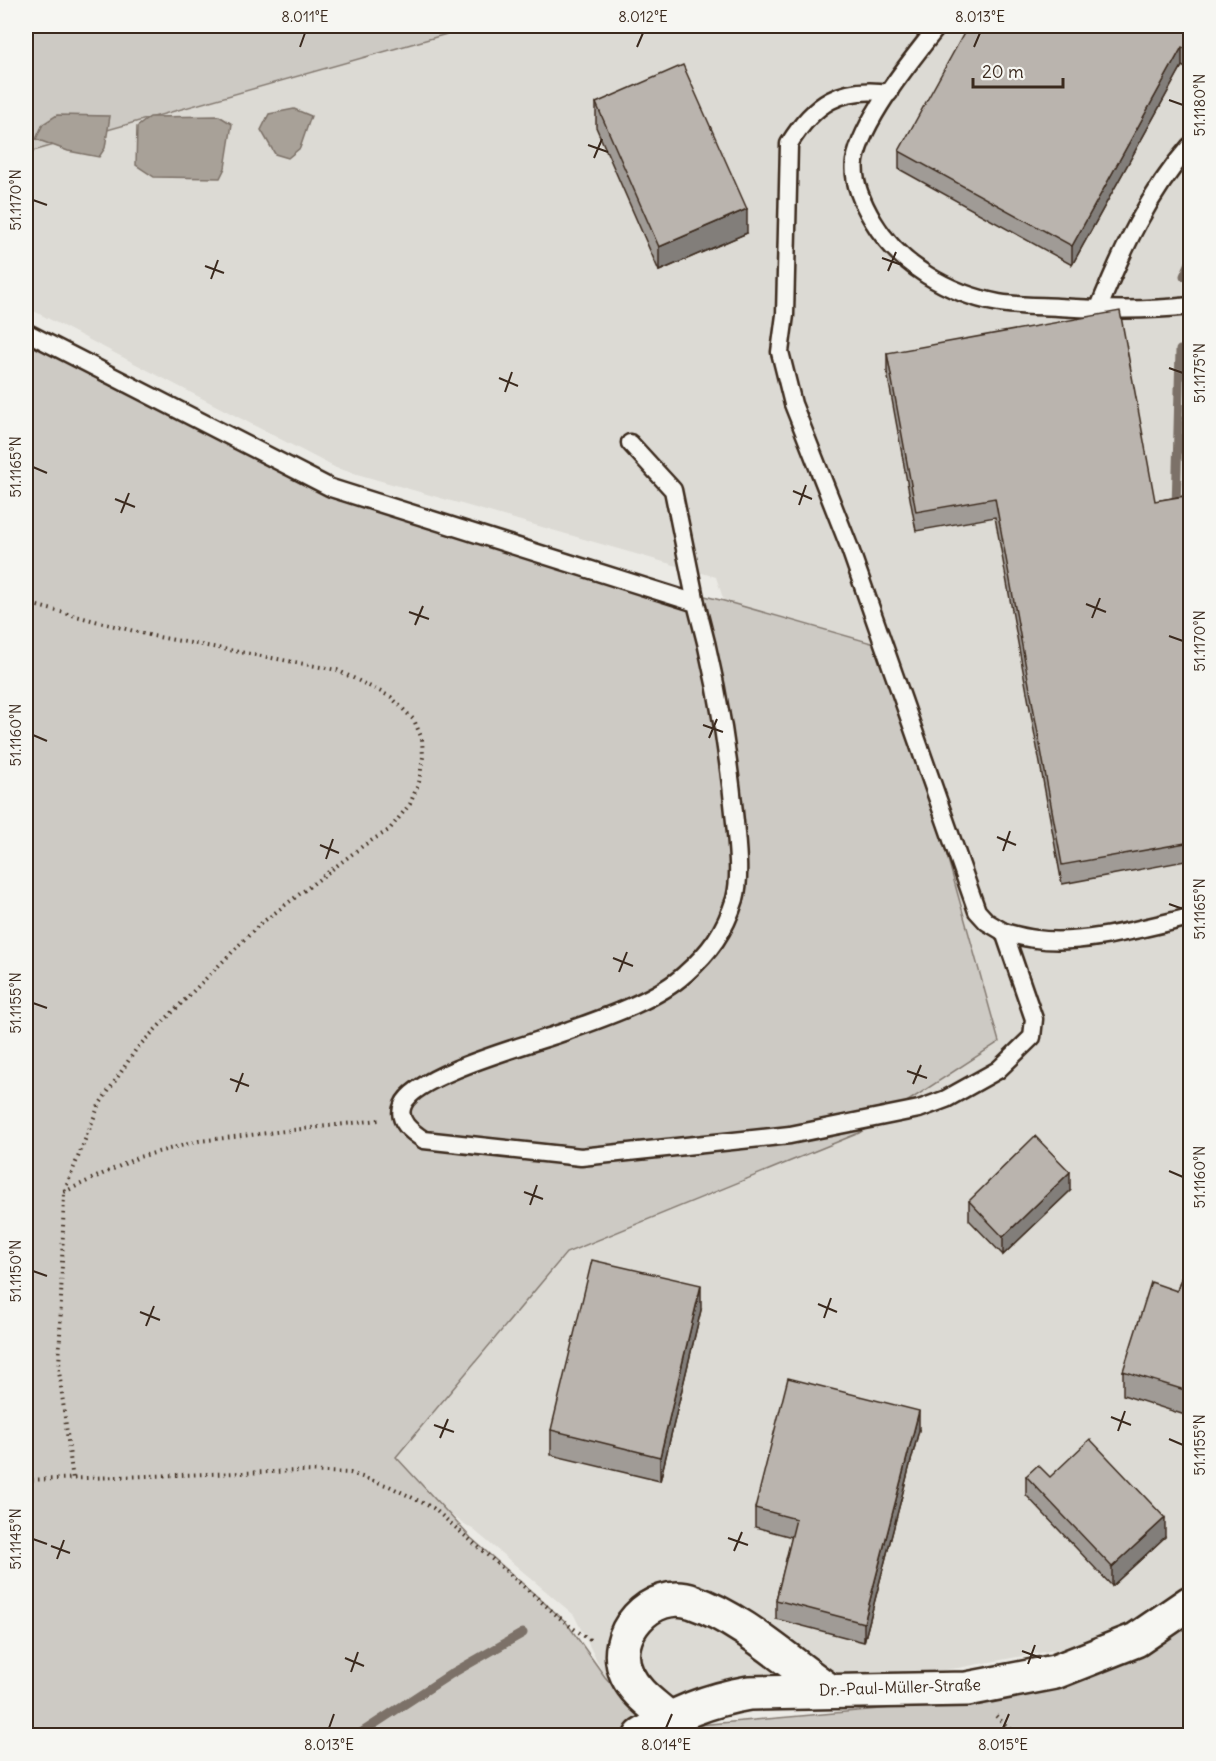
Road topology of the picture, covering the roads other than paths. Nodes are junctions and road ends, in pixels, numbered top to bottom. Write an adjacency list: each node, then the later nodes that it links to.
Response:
1 (938, 26): 2 (lane)
2 (890, 93): 5 (lane); 10 (lane)
3 (1191, 146): 5 (lane)
4 (1191, 306): 5 (lane)
5 (1098, 310)
6 (26, 332): 8 (lane)
7 (630, 443): 8 (lane)
8 (696, 603): 10 (lane)
9 (1191, 917): 10 (lane)
10 (1004, 932)
11 (1191, 1603): 12 (street, Dr.-Paul-Müller-Straße)
12 (827, 1689): 13 (street, Dr.-Paul-Müller-Straße); 13 (street)
13 (668, 1718): 14 (street, Dr.-Paul-Müller-Straße)
14 (641, 1736)

